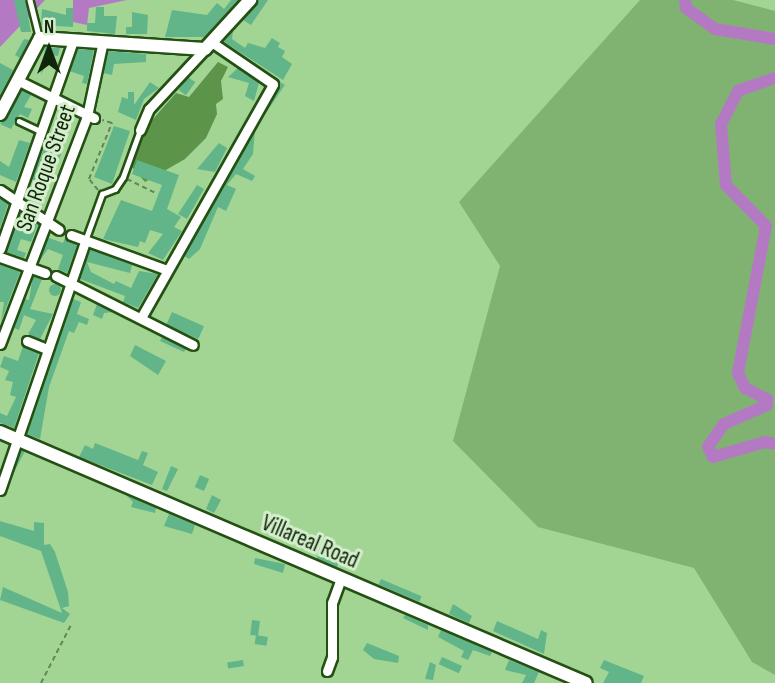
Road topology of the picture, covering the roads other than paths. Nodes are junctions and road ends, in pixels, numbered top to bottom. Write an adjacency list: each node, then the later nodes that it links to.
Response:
1 (30, 0): 3 (lane)
2 (250, 0): 6 (main road)
3 (40, 38): 4 (main road); 7 (main road)
4 (73, 40): 5 (main road); 8 (street)
5 (103, 41): 6 (main road); 10 (street, San Roque Street)
6 (209, 46): 12 (street); 23 (street)
7 (17, 80): 8 (street); 9 (main road)
8 (53, 100): 10 (street); 13 (street)
9 (0, 114)
10 (90, 117): 16 (street, San Roque Street)
11 (19, 121): 13 (lane)
12 (140, 130): 19 (lane)
13 (42, 132): 15 (street)
14 (0, 190): 15 (street)
15 (15, 203): 16 (street); 20 (street)
16 (47, 223): 17 (street); 22 (street, San Roque Street)
17 (59, 230)
18 (71, 235): 19 (street)
19 (85, 242): 23 (street); 26 (street)
20 (0, 249)
21 (0, 257): 22 (street)
22 (31, 268): 24 (street); 28 (street, San Roque Street)
23 (167, 270): 27 (street)
24 (45, 273)
25 (56, 276): 26 (street)
26 (71, 282): 27 (street); 32 (street)
27 (142, 316): 31 (street)
28 (6, 333): 30 (street, San Roque Street)
29 (27, 341): 32 (street)
30 (0, 344)
31 (193, 345)
32 (47, 349): 34 (street)
33 (0, 432): 34 (main road, Villareal Road)
34 (18, 440): 35 (street); 36 (main road, Villareal Road)
35 (0, 490)
36 (341, 578): 37 (street); 38 (main road, Villareal Road)
37 (327, 671)
38 (586, 683)

